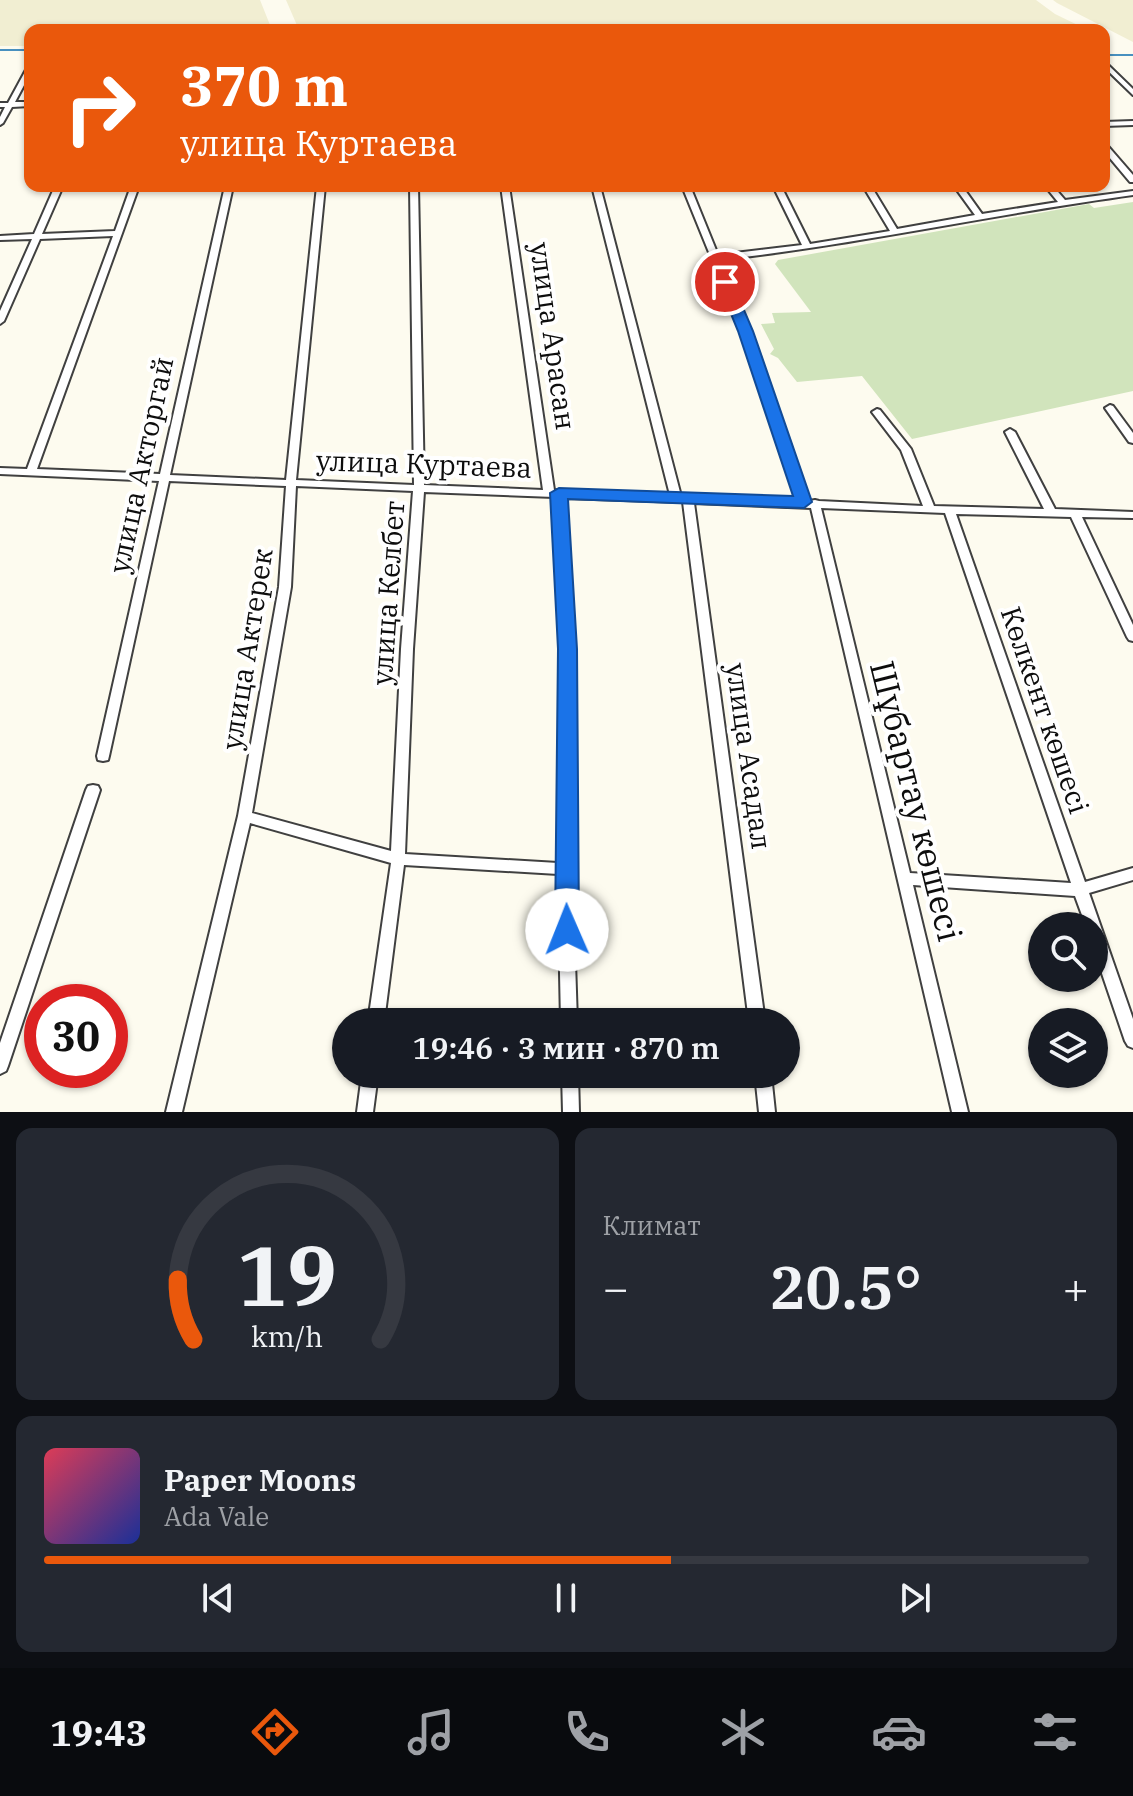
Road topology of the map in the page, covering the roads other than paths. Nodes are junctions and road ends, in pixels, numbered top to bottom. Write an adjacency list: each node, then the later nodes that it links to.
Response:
1 (1110, 69): 3 (street)
2 (24, 79): 6 (street)
3 (1133, 93)
4 (24, 104): 6 (street)
5 (0, 105): 6 (street)
6 (9, 105): 7 (street)
7 (0, 123)
8 (1133, 123): 9 (street)
9 (1110, 124)
10 (1110, 154): 11 (street)
11 (1133, 180)
12 (56, 192): 29 (street)
13 (133, 192): 28 (street)
14 (228, 192): 40 (street, улица Акторгай)
15 (320, 192): 41 (street, улица Актерек)
16 (414, 192): 42 (street, улица Келбет)
17 (506, 192): 43 (street, улица Арасан)
18 (598, 192): 44 (street, улица Асадал)
19 (688, 192): 32 (street, Шұбартау көшесі)
20 (780, 192): 31 (street)
21 (871, 192): 27 (street)
22 (962, 192): 26 (street)
23 (1054, 192): 25 (street)
24 (1133, 193): 25 (street)
25 (1062, 202): 26 (street)
26 (980, 217): 27 (street)
27 (894, 231): 31 (street)
28 (119, 233): 29 (street); 39 (street)
29 (37, 236): 30 (street); 33 (street)
30 (0, 238)
31 (807, 246): 32 (street)
32 (715, 258): 45 (street, Шұбартау көшесі)
33 (0, 321)
34 (1110, 408): 37 (street)
35 (877, 412): 46 (street)
36 (1010, 432): 48 (street)
37 (1133, 440)
38 (0, 471): 39 (street, улица Куртаева)
39 (31, 472): 40 (street, улица Куртаева)
40 (165, 477): 41 (street, улица Куртаева); 52 (street, улица Акторгай)
41 (291, 482): 42 (street, улица Куртаева); 54 (street, улица Актерек)
42 (419, 487): 43 (street, улица Куртаева); 55 (street, улица Келбет)
43 (554, 493): 44 (street, улица Куртаева); 56 (street, улица Арасан)
44 (682, 498): 45 (street, улица Куртаева); 64 (street, улица Асадал)
45 (809, 503): 46 (street, улица Куртаева); 58 (street, Шұбартау көшесі)
46 (930, 509): 47 (street, улица Куртаева)
47 (949, 510): 48 (street, улица Куртаева); 59 (street, Көлкент көшесі)
48 (1051, 512): 49 (street, улица Куртаева)
49 (1075, 513): 50 (street, улица Куртаева); 51 (street)
50 (1133, 515)
51 (1133, 637)
52 (103, 756)
53 (93, 790): 66 (street)
54 (245, 816): 55 (street); 70 (street, улица Актерек)
55 (398, 859): 56 (street); 62 (street, улица Келбет)
56 (565, 869): 63 (street, улица Арасан)
57 (1133, 874): 59 (street)
58 (907, 879): 59 (street); 74 (street, Шұбартау көшесі)
59 (1080, 890): 60 (street, Көлкент көшесі)
60 (1088, 912)
61 (1108, 970): 65 (street, Көлкент көшесі)
62 (378, 1008)
63 (569, 1008)
64 (755, 1008)
65 (1133, 1041)
66 (0, 1066)
67 (368, 1088): 71 (street)
68 (570, 1088): 72 (street)
69 (764, 1088): 73 (street)
70 (174, 1112)
71 (365, 1112)
72 (571, 1112)
73 (767, 1112)
74 (960, 1112)

